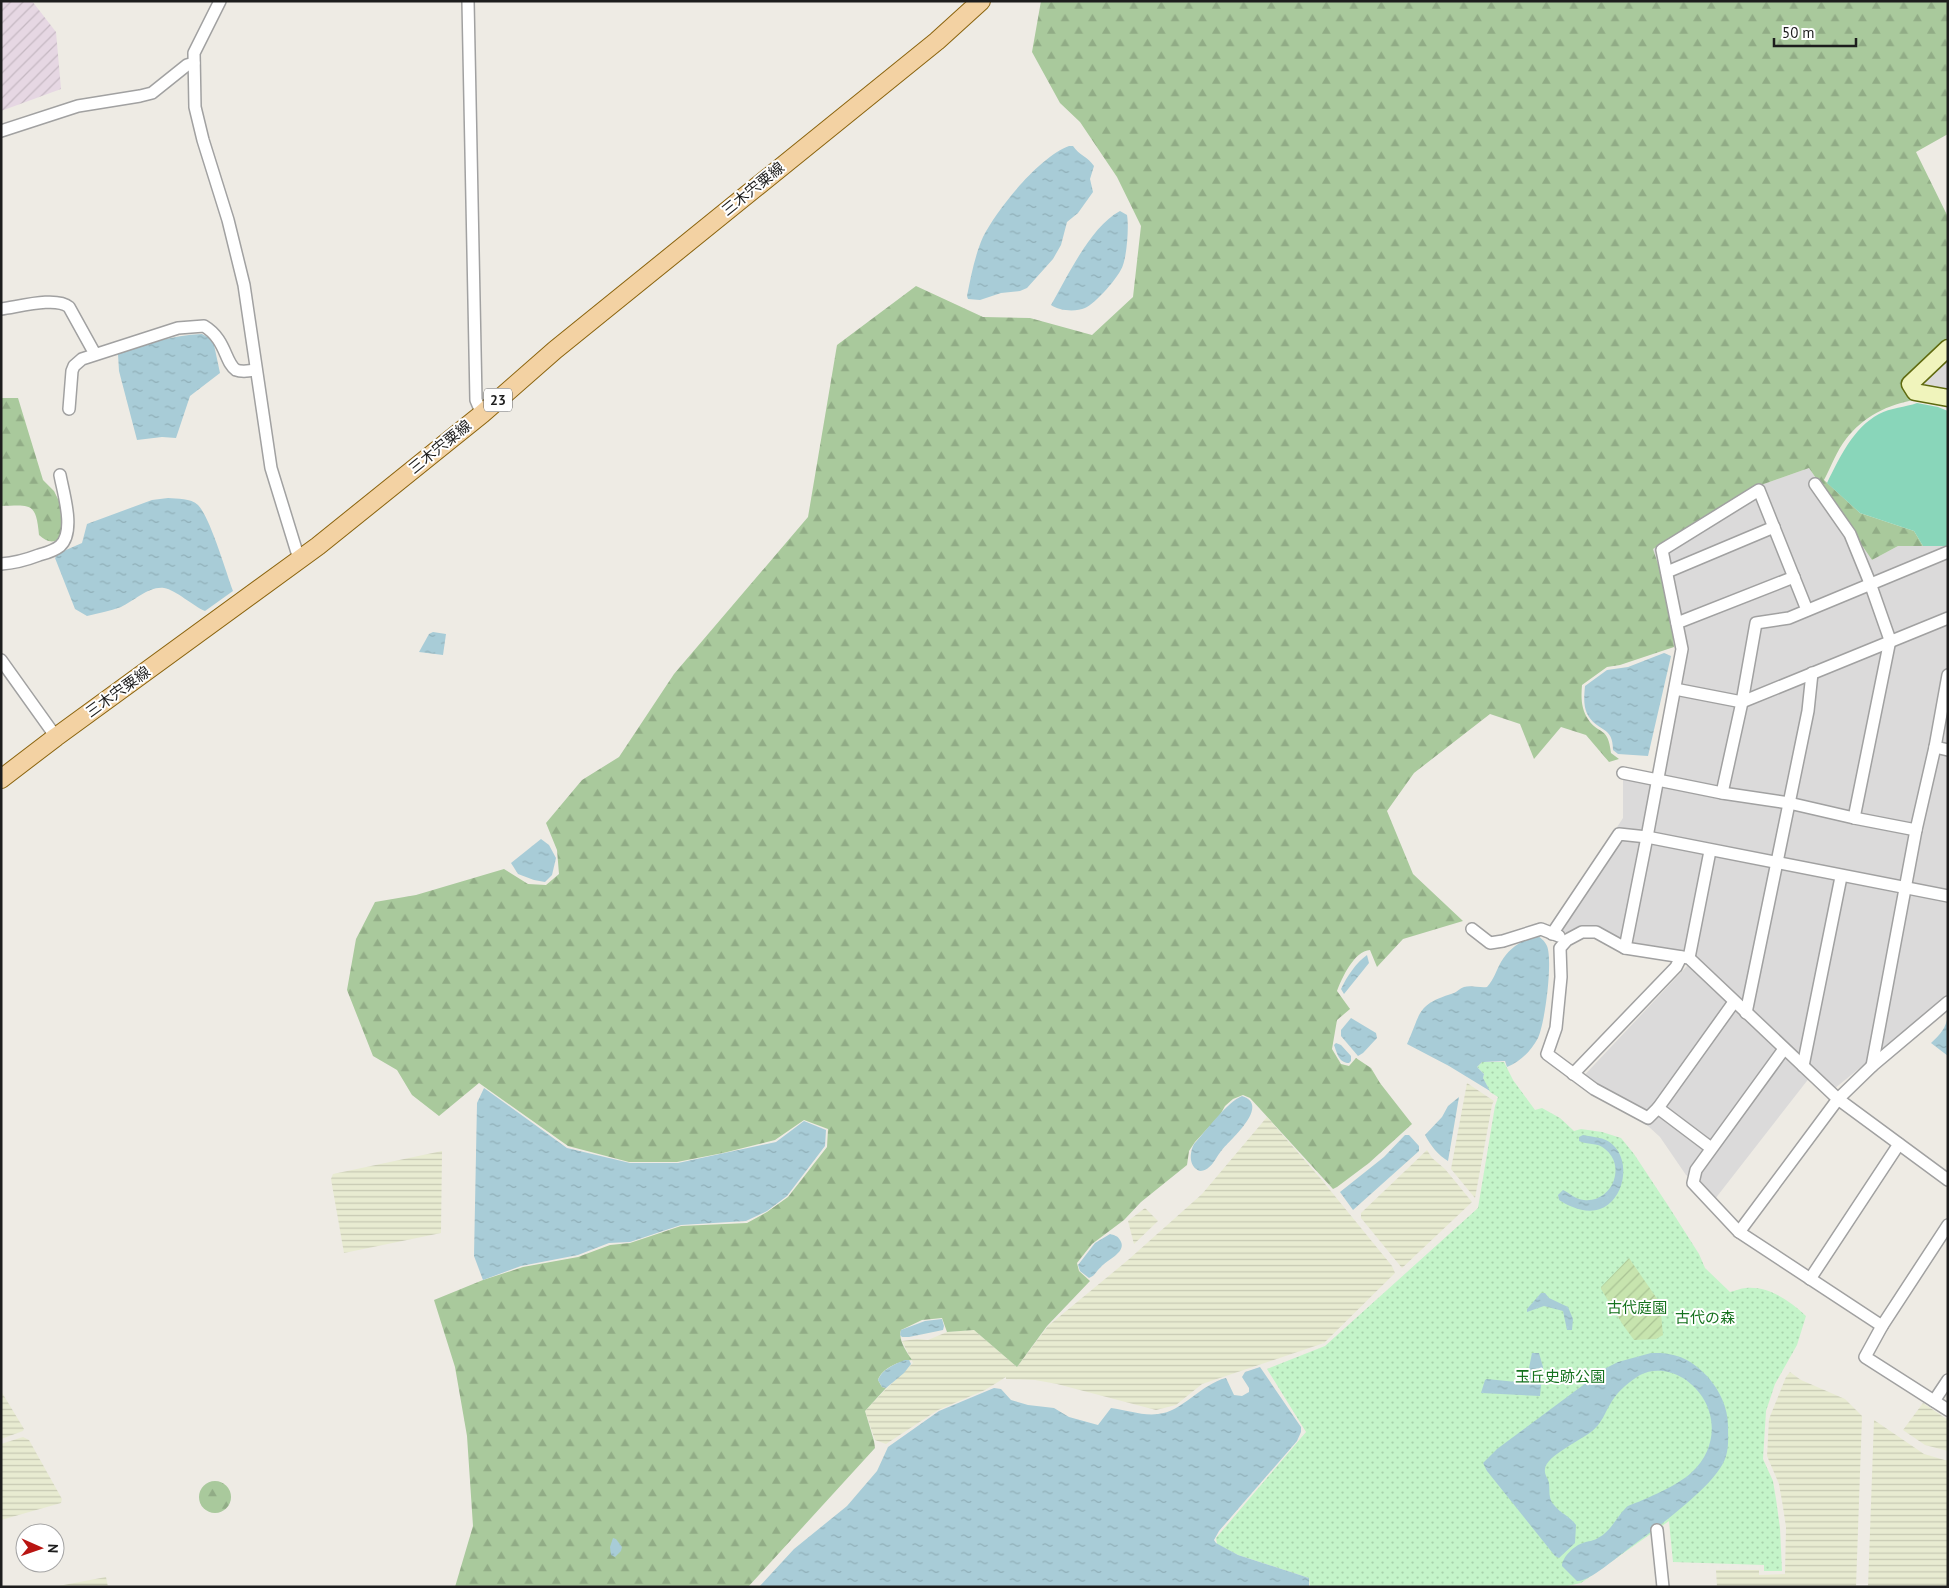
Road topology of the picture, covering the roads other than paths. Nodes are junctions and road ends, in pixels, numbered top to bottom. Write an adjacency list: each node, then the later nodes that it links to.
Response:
1 (220, 1): 4 (street)
2 (468, 1): 12 (street)
3 (978, 2): 12 (main road, 三木宍粟線 / 23)
4 (194, 63): 5 (street); 9 (street)
5 (1, 131)
6 (1, 309): 8 (street)
7 (1948, 348): 10 (street)
8 (95, 354): 9 (street); 11 (street)
9 (256, 370): 17 (street)
10 (1948, 398)
11 (69, 408)
12 (482, 414): 17 (main road, 三木宍粟線 / 23)
13 (60, 475): 18 (street)
14 (1815, 484): 21 (street)
15 (1774, 527): 19 (street); 19 (street); 20 (street)
16 (1948, 552): 21 (street)
17 (299, 559): 31 (main road, 三木宍粟線 / 23)
18 (1, 564)
19 (1667, 572): 24 (street)
20 (1794, 577): 22 (street); 24 (street)
21 (1870, 583): 22 (street); 25 (street)
22 (1807, 610): 30 (street)
23 (1948, 618): 25 (street)
24 (1677, 623): 29 (street)
25 (1890, 640): 27 (street); 39 (street)
26 (1, 660): 31 (street)
27 (1812, 673): 30 (street); 38 (street)
28 (1948, 675): 32 (street)
29 (1675, 689): 30 (street); 36 (street)
30 (1742, 702): 37 (street)
31 (56, 737): 35 (main road, 三木宍粟線 / 23)
32 (1935, 747): 33 (street); 40 (street)
33 (1948, 750)
34 (1623, 773): 36 (street)
35 (1, 779)
36 (1658, 780): 37 (street); 41 (street)
37 (1722, 793): 38 (street)
38 (1789, 803): 39 (street); 43 (street)
39 (1854, 818): 40 (street)
40 (1916, 830): 45 (street)
41 (1647, 838): 42 (street); 48 (street); 50 (street)
42 (1710, 851): 43 (street); 51 (street)
43 (1776, 863): 44 (street); 54 (street)
44 (1841, 877): 45 (street); 56 (street)
45 (1906, 888): 46 (street); 57 (street)
46 (1948, 896)
47 (1472, 929): 48 (street)
48 (1552, 934): 49 (street)
49 (1567, 940): 50 (street); 58 (street)
50 (1625, 948): 51 (street)
51 (1685, 958): 52 (street); 58 (street)
52 (1734, 1002): 54 (street); 60 (street)
53 (1948, 1002): 57 (street)
54 (1746, 1013): 55 (street)
55 (1784, 1049): 56 (street); 62 (street)
56 (1803, 1066): 59 (street)
57 (1872, 1066): 59 (street)
58 (1573, 1074): 60 (street)
59 (1838, 1099): 61 (street); 65 (street)
60 (1658, 1108): 62 (street)
61 (1899, 1144): 63 (street); 66 (street)
62 (1711, 1148): 65 (street)
63 (1948, 1180)
64 (1948, 1225): 67 (street)
65 (1739, 1232): 66 (street)
66 (1810, 1279): 67 (street)
67 (1882, 1326): 69 (street)
68 (1948, 1380): 69 (street)
69 (1934, 1401): 70 (street)
70 (1948, 1410)
71 (1657, 1530): 72 (street)
72 (1663, 1587)

